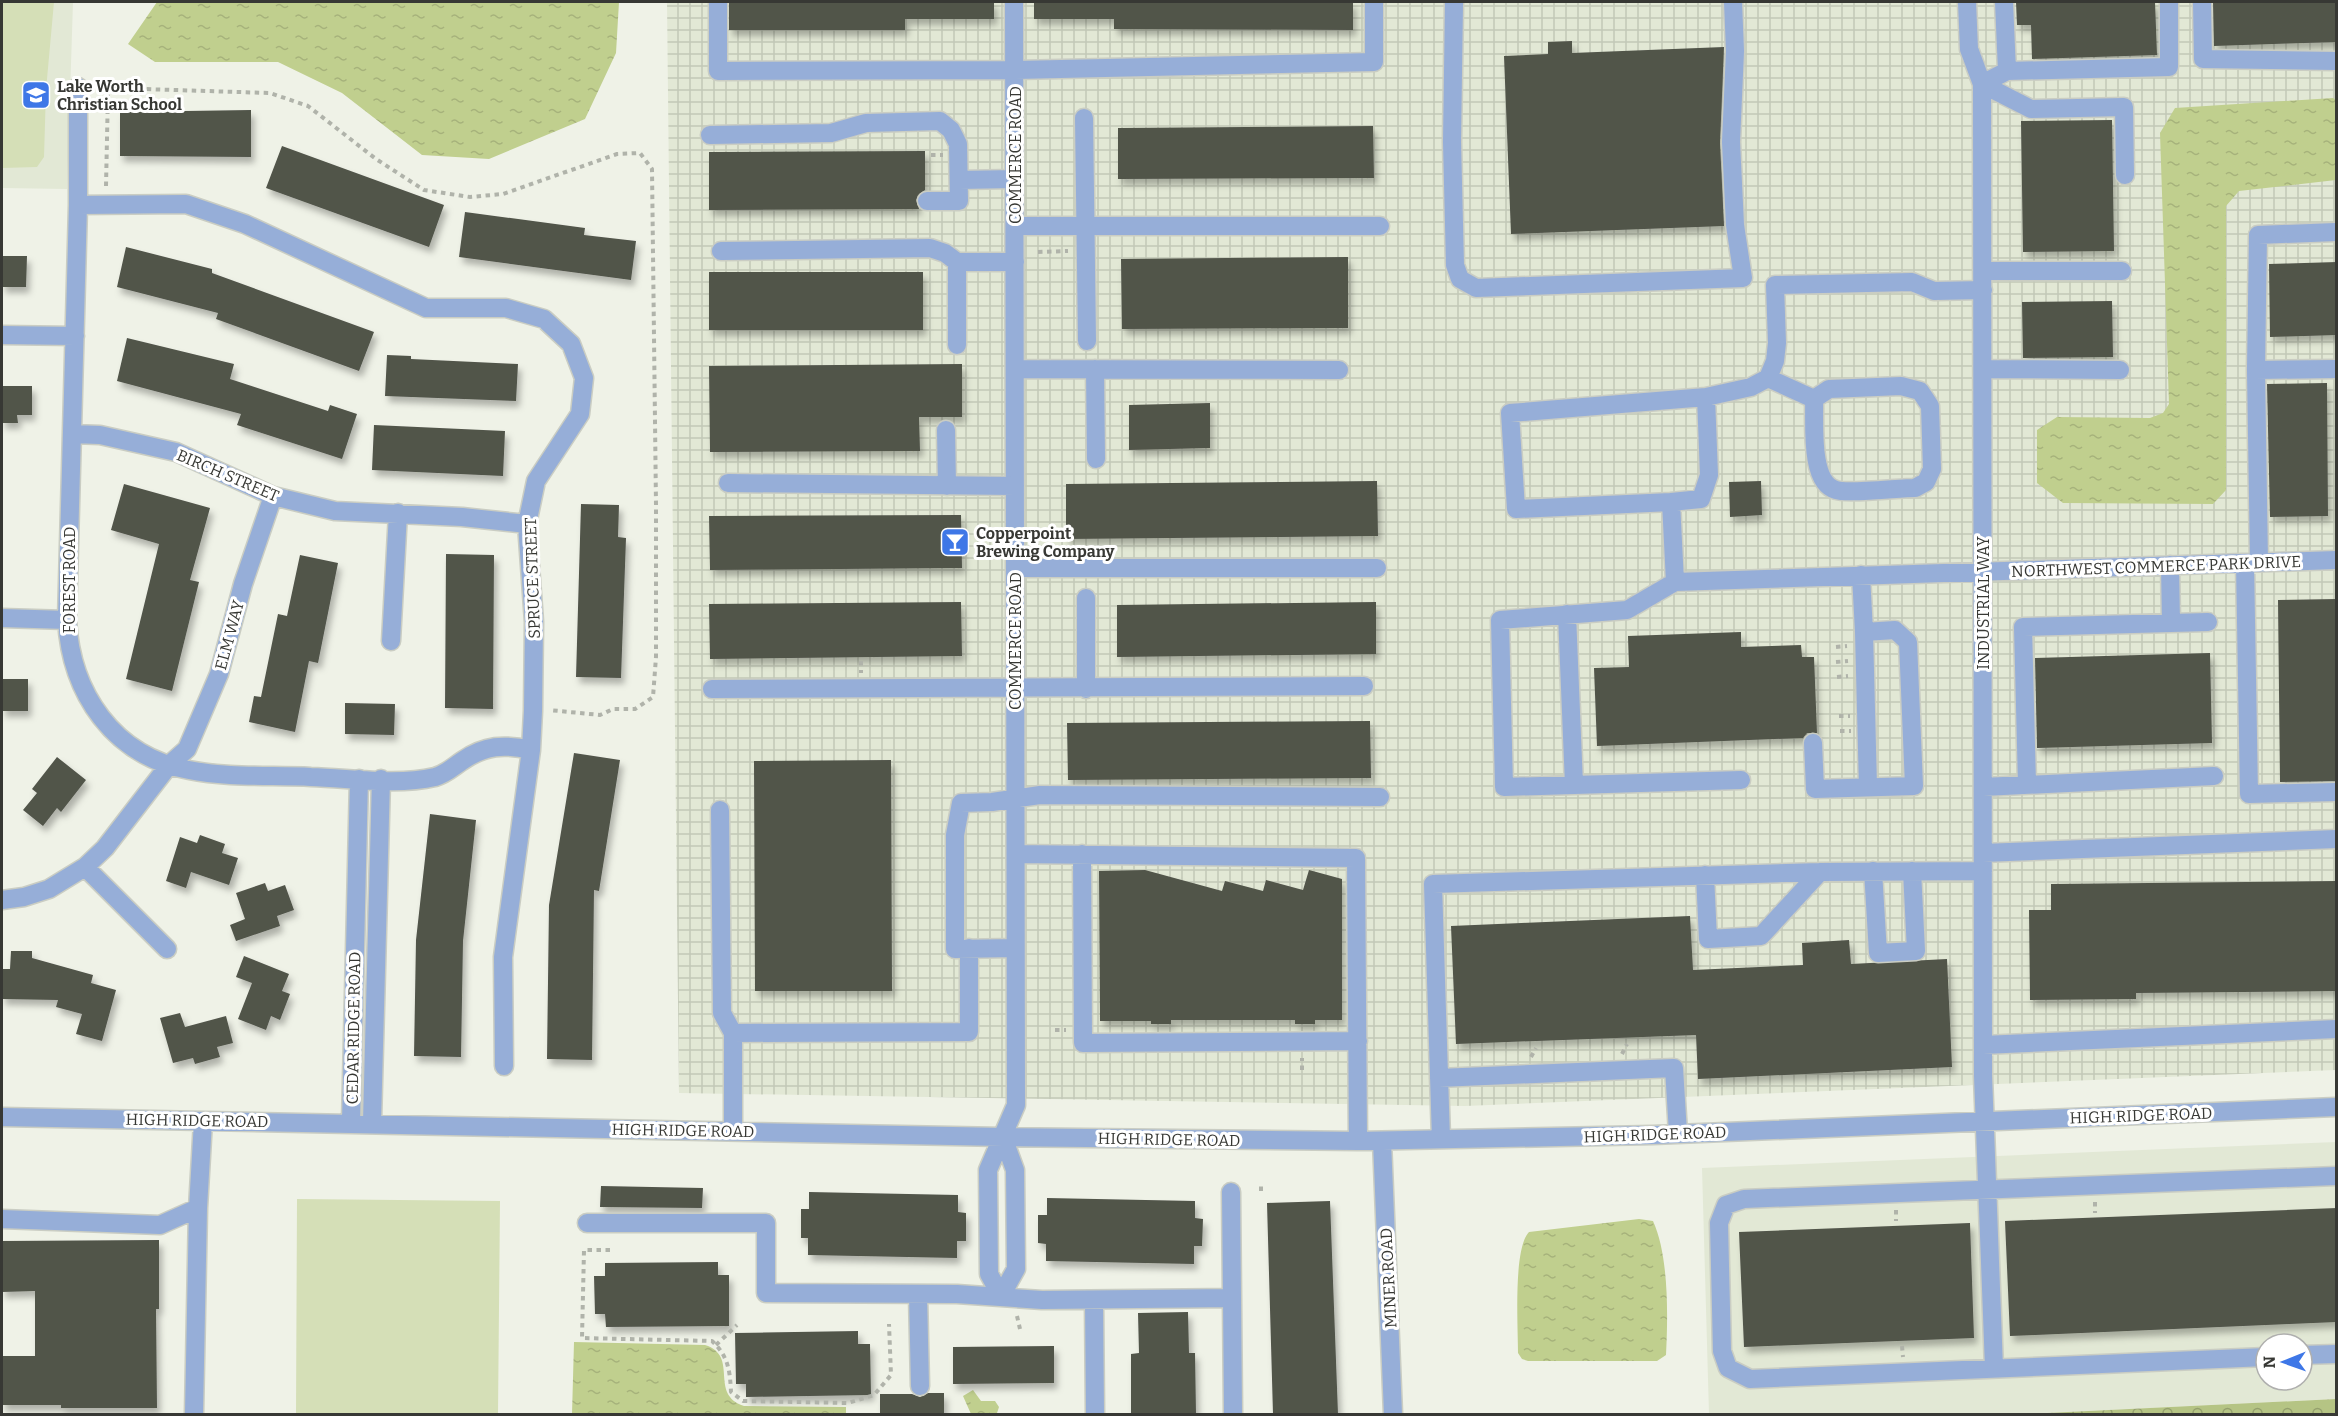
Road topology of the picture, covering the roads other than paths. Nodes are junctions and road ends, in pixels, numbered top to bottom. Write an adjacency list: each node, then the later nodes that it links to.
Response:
1 (718, 2): 11 (street)
2 (1014, 2): 11 (street, COMMERCE ROAD)
3 (1374, 2): 11 (street)
4 (1454, 2): 5 (street)
5 (1734, 2)
6 (1967, 2): 13 (street)
7 (2004, 2): 12 (street)
8 (2169, 2): 12 (street)
9 (2202, 2): 10 (street)
10 (2337, 61)
11 (1014, 70): 18 (street, COMMERCE ROAD)
12 (2007, 71): 13 (street)
13 (1982, 84): 17 (street); 29 (street, INDUSTRIAL WAY)
14 (78, 87): 21 (street, FOREST ROAD)
15 (1084, 118): 24 (street)
16 (710, 135): 19 (street)
17 (2125, 175)
18 (1014, 179): 19 (street); 22 (street, COMMERCE ROAD)
19 (959, 180): 20 (street)
20 (927, 201)
21 (78, 205): 33 (street, FOREST ROAD); 55 (street, SPRUCE STREET)
22 (1015, 226): 24 (street); 28 (street, COMMERCE ROAD)
23 (1380, 226): 24 (street)
24 (1086, 227): 34 (street)
25 (2337, 232): 42 (street)
26 (721, 251): 27 (street)
27 (957, 262): 28 (street); 35 (street)
28 (1015, 262): 36 (street, COMMERCE ROAD)
29 (1983, 271): 30 (street); 31 (street, INDUSTRIAL WAY)
30 (2122, 271)
31 (1983, 290): 38 (street, INDUSTRIAL WAY); 43 (street)
32 (2, 335): 33 (street)
33 (75, 336): 47 (street, FOREST ROAD)
34 (1087, 341)
35 (957, 345)
36 (1015, 369): 37 (street); 51 (street, COMMERCE ROAD)
37 (1095, 369): 40 (street); 48 (street)
38 (1983, 369): 41 (street); 61 (street, INDUSTRIAL WAY)
39 (2337, 369): 42 (street)
40 (1339, 370)
41 (2120, 370)
42 (2256, 370): 57 (street)
43 (1768, 378): 44 (street); 45 (street)
44 (1706, 397): 53 (street); 53 (street)
45 (1814, 399): 45 (street)
46 (946, 430): 50 (street)
47 (72, 434): 52 (street, BIRCH STREET); 67 (street, FOREST ROAD)
48 (1096, 459)
49 (728, 483): 50 (street)
50 (947, 486): 51 (street)
51 (1015, 486): 59 (street, COMMERCE ROAD)
52 (273, 496): 54 (street, BIRCH STREET); 78 (street, ELM WAY)
53 (1671, 502): 63 (street)
54 (398, 513): 55 (street, BIRCH STREET); 71 (street)
55 (527, 524): 77 (street, SPRUCE STREET)
56 (2337, 560): 57 (street, NORTHWEST COMMERCE PARK DRIVE)
57 (2252, 563): 58 (street, NORTHWEST COMMERCE PARK DRIVE); 87 (street)
58 (2170, 565): 61 (street, NORTHWEST COMMERCE PARK DRIVE); 69 (street)
59 (1015, 568): 60 (street); 74 (street, COMMERCE ROAD)
60 (1377, 568)
61 (1983, 571): 62 (street, NORTHWEST COMMERCE PARK DRIVE); 86 (street, INDUSTRIAL WAY)
62 (1861, 575): 63 (street, NORTHWEST COMMERCE PARK DRIVE); 70 (street)
63 (1675, 582): 65 (street)
64 (1086, 598): 75 (street)
65 (1568, 614): 84 (street); 84 (street)
66 (2, 618): 67 (street)
67 (67, 620): 78 (street, FOREST ROAD)
68 (2208, 622): 69 (street)
69 (2171, 623): 83 (street)
70 (1864, 632): 85 (street); 85 (street)
71 (391, 641)
72 (1364, 686): 75 (street)
73 (712, 689): 74 (street)
74 (1015, 689): 75 (street); 89 (street, COMMERCE ROAD)
75 (1086, 689)
76 (1813, 743): 85 (street)
77 (531, 750): 81 (street, FOREST ROAD); 110 (street, SPRUCE STREET)
78 (169, 765): 80 (street, FOREST ROAD); 95 (street, ELM WAY)
79 (2214, 776): 83 (street)
80 (359, 779): 81 (street, FOREST ROAD); 101 (street, CEDAR RIDGE ROAD)
81 (381, 780): 102 (street, CEDAR RIDGE ROAD)
82 (1741, 780): 84 (street)
83 (2027, 784): 86 (street)
84 (1574, 785)
85 (1868, 787)
86 (1983, 787): 94 (street, INDUSTRIAL WAY)
87 (2337, 792)
88 (1380, 796): 89 (street)
89 (1016, 799): 92 (street, COMMERCE ROAD); 103 (street)
90 (720, 810): 107 (street)
91 (2337, 839): 94 (street)
92 (1016, 854): 93 (street); 104 (street, COMMERCE ROAD)
93 (1082, 854): 108 (street); 108 (street)
94 (1983, 862): 97 (street); 109 (street, INDUSTRIAL WAY)
95 (86, 867): 100 (street, ELM WAY); 105 (street)
96 (1873, 871): 97 (street); 97 (street); 98 (street)
97 (1912, 871)
98 (1820, 872): 99 (street); 99 (street)
99 (1705, 875): 111 (street)
100 (2, 900)
101 (356, 934): 102 (street, CEDAR RIDGE ROAD); 115 (street, CEDAR RIDGE ROAD)
102 (377, 935): 116 (street, CEDAR RIDGE ROAD)
103 (969, 948): 104 (street); 107 (street)
104 (1015, 948): 120 (street, COMMERCE ROAD)
105 (167, 949)
106 (2337, 1029): 109 (street)
107 (733, 1033): 118 (street)
108 (1358, 1041): 122 (street)
109 (1983, 1044): 117 (street, INDUSTRIAL WAY)
110 (504, 1066)
111 (1439, 1078): 119 (street); 121 (street)
112 (2337, 1107): 117 (street, HIGH RIDGE ROAD)
113 (2, 1117): 114 (street, HIGH RIDGE ROAD)
114 (203, 1121): 115 (street, HIGH RIDGE ROAD); 127 (street)
115 (351, 1122): 116 (street, HIGH RIDGE ROAD)
116 (372, 1122): 118 (street, HIGH RIDGE ROAD)
117 (1984, 1122): 119 (street, HIGH RIDGE ROAD); 125 (street, INDUSTRIAL WAY)
118 (733, 1131): 120 (street, HIGH RIDGE ROAD)
119 (1678, 1133): 121 (street, HIGH RIDGE ROAD)
120 (1003, 1137): 122 (street, HIGH RIDGE ROAD); 131 (street); 131 (street, COMMERCE ROAD)
121 (1441, 1139): 123 (street, HIGH RIDGE ROAD)
122 (1358, 1141): 123 (street, HIGH RIDGE ROAD)
123 (1382, 1141): 142 (street, MINER ROAD)
124 (2337, 1176): 125 (street)
125 (1986, 1190): 137 (street, INDUSTRIAL WAY); 137 (street)
126 (1231, 1192): 132 (street)
127 (198, 1208): 128 (street); 139 (street)
128 (2, 1219)
129 (587, 1224): 130 (street)
130 (918, 1294): 131 (street); 138 (street)
131 (1001, 1296): 133 (street)
132 (1232, 1299): 133 (street); 141 (street)
133 (1094, 1300): 140 (street)
134 (2337, 1354): 135 (street)
135 (2314, 1355)
136 (2254, 1357): 137 (street)
137 (1994, 1368)
138 (920, 1386)
139 (194, 1414)
140 (1095, 1414)
141 (1233, 1414)
142 (1393, 1414)

